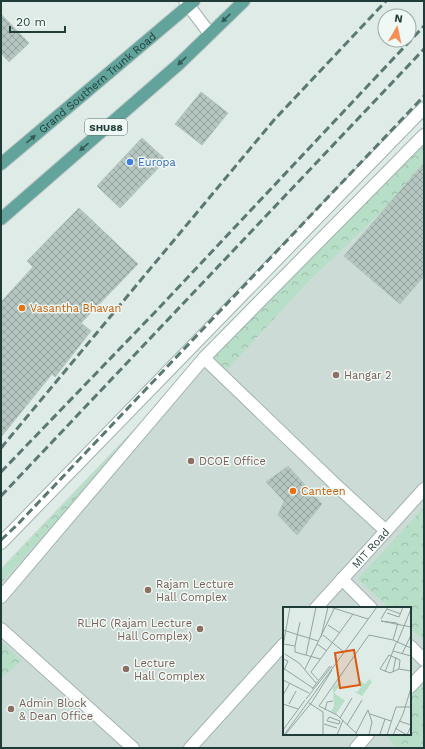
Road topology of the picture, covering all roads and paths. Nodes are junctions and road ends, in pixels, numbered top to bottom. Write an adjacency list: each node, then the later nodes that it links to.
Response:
1 (244, 1): 3 (main road, SHU88, one-way to 3)
2 (189, 3): 3 (street); 6 (main road, Grand Southern Trunk Road, one-way to 2)
3 (210, 34): 7 (main road, SHU88, one-way to 7)
4 (424, 108): 11 (street)
5 (424, 135): 8 (street)
6 (1, 164)
7 (1, 218)
8 (204, 358): 10 (street); 13 (street)
9 (424, 489): 10 (street, MIT Road)
10 (386, 531): 12 (street, MIT Road)
11 (1, 543)
12 (342, 579): 14 (street, MIT Road); 15 (street)
13 (1, 597)
14 (317, 607)
15 (370, 607)
16 (1, 629): 23 (street)
17 (283, 645): 24 (street)
18 (411, 647): 19 (street)
19 (424, 660)
20 (424, 672): 21 (street)
21 (411, 686)
22 (367, 735): 25 (street)
23 (132, 748)
24 (190, 748)
25 (356, 748)

